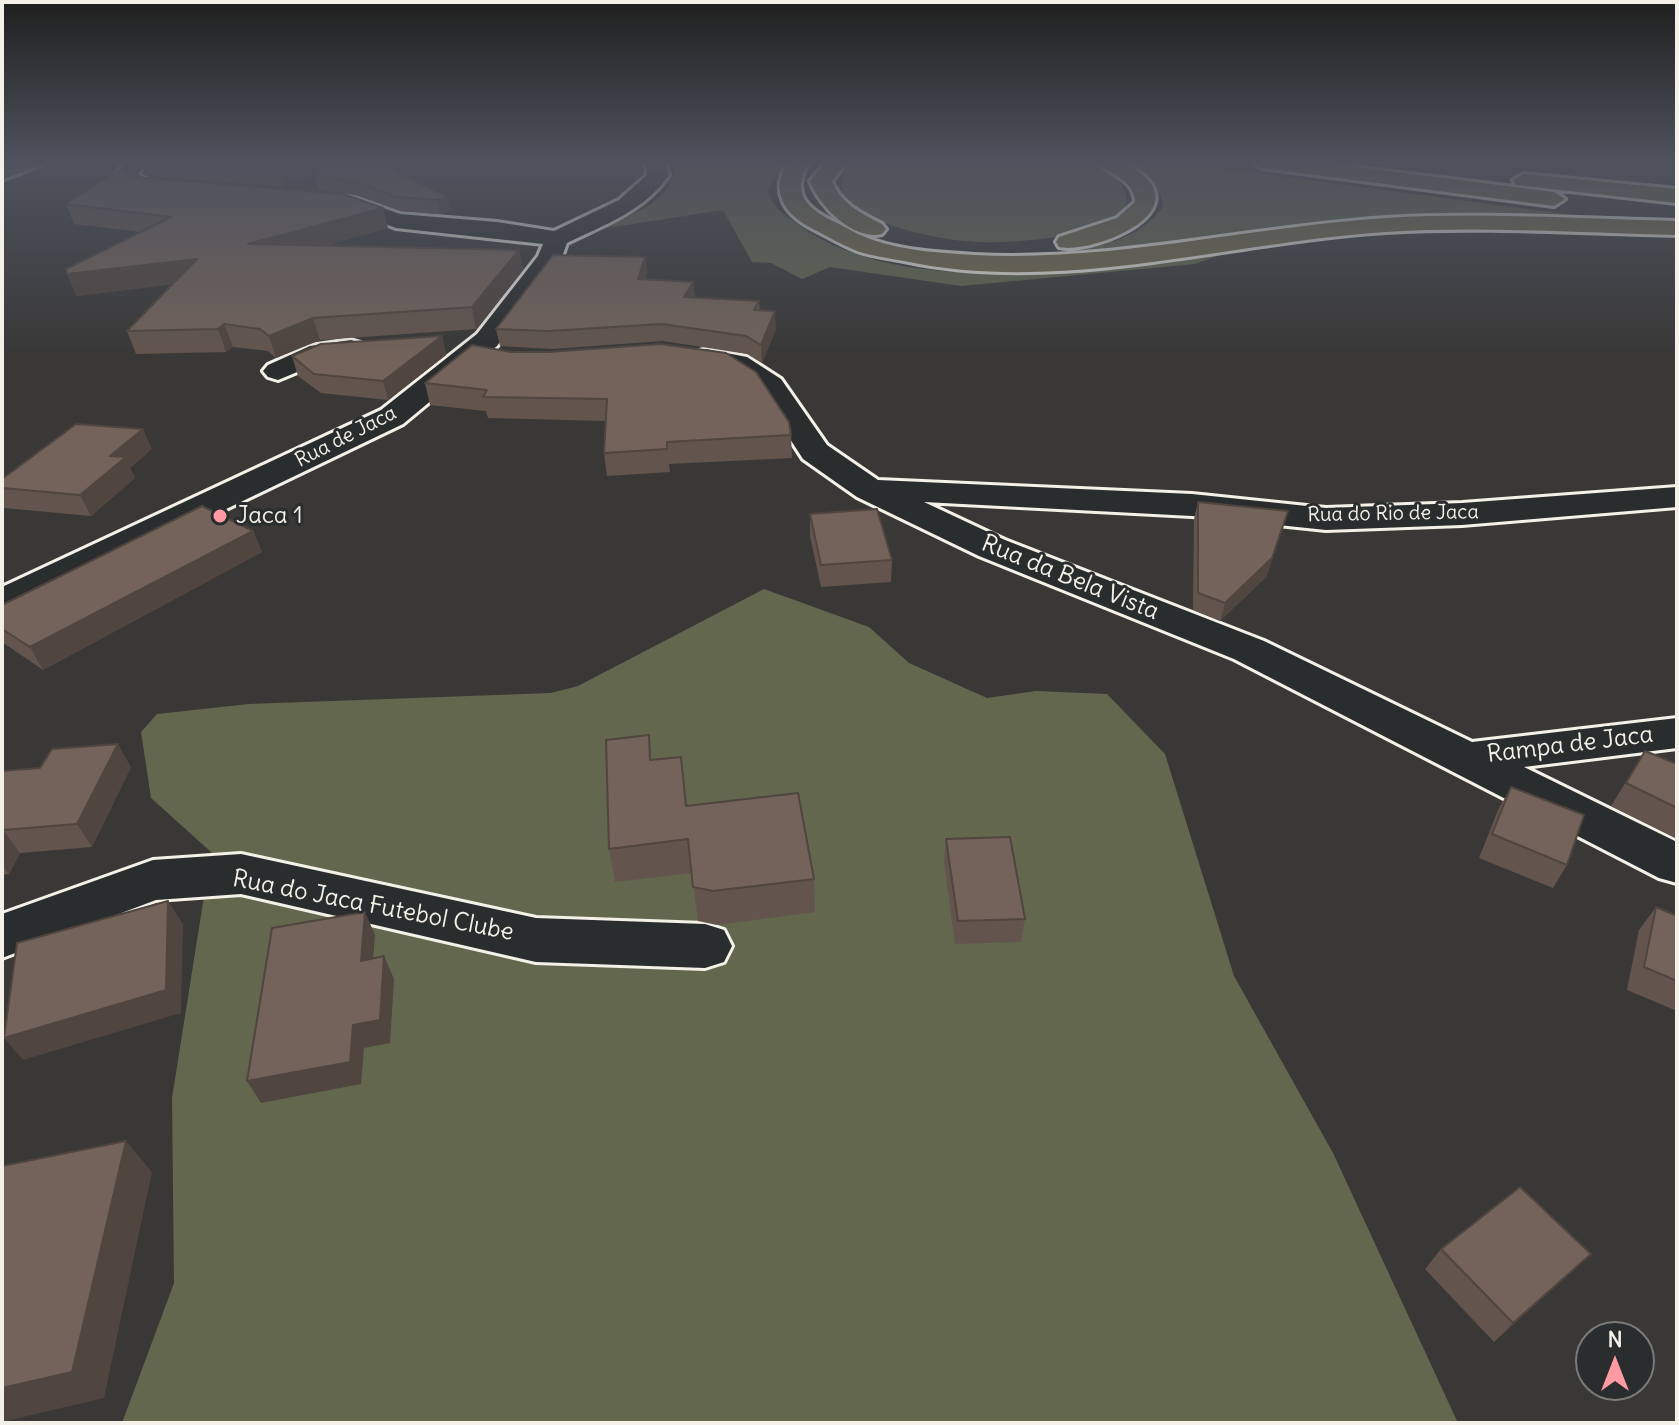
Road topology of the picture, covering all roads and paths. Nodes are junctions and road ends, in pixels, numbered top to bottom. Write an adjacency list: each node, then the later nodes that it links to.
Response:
1 (491, 228): 7 (street)
2 (577, 228): 7 (street)
3 (822, 228): 6 (highway)
4 (873, 228): 5 (highway)
5 (1116, 228)
6 (1334, 228)
7 (557, 239): 10 (street, Rua de Jaca)
8 (434, 343): 10 (street)
9 (378, 347): 12 (street)
10 (492, 351): 15 (street, Rua de Jaca)
11 (676, 354): 13 (street, Rua da Bela Vista)
12 (278, 371)
13 (869, 490): 14 (street, Rua do Rio de Jaca); 17 (street, Rua da Bela Vista)
14 (1677, 497)
15 (2, 602)
16 (1677, 733): 17 (street, Rampa de Jaca)
17 (1464, 759): 18 (street, Rua da Bela Vista)
18 (1677, 864)
19 (2, 936): 20 (street, Rua do Jaca Futebol Clube)
20 (705, 946)

